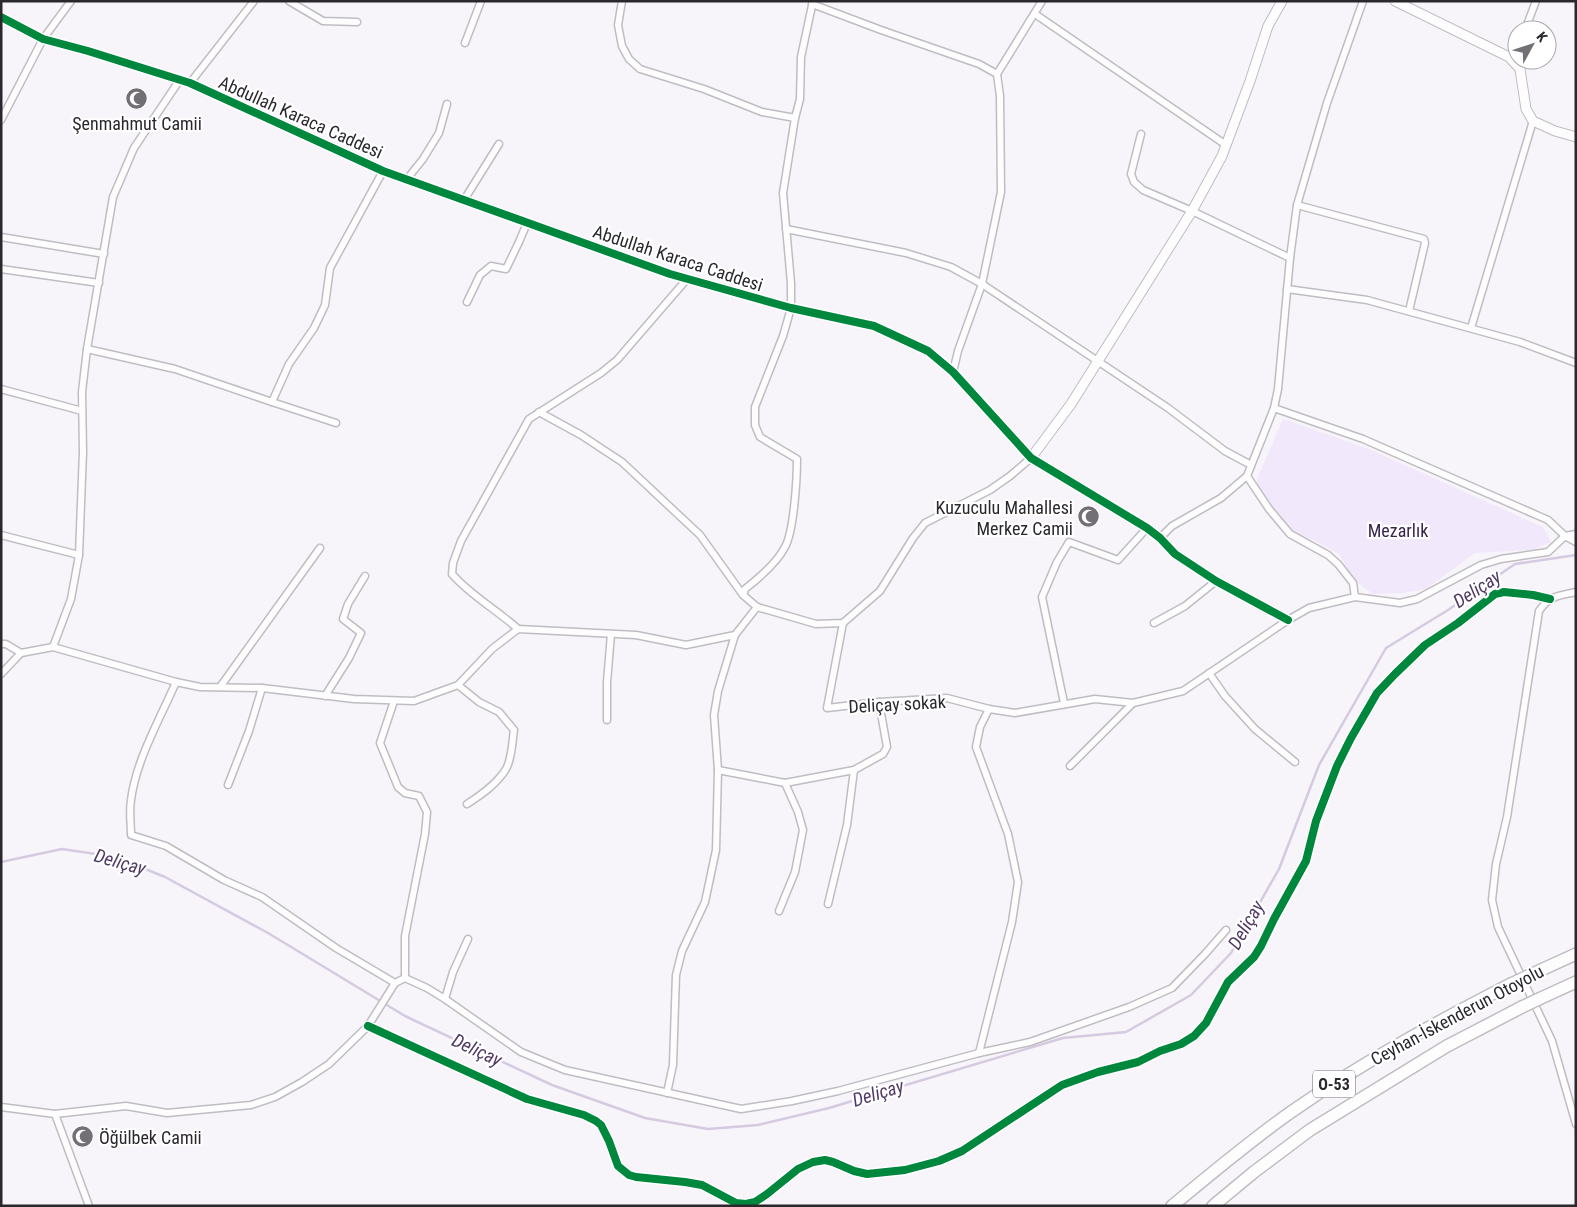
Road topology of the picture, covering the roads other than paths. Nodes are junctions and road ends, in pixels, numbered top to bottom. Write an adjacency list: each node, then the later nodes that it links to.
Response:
1 (71, 1): 16 (street)
2 (254, 1): 22 (street)
3 (289, 1): 15 (street)
4 (481, 1): 17 (street)
5 (622, 1): 24 (street)
6 (1042, 1): 12 (street)
7 (1282, 1): 30 (street)
8 (1362, 1): 34 (street)
9 (1395, 1): 18 (street)
10 (1536, 1): 14 (street)
11 (813, 2): 20 (street); 24 (street)
12 (1034, 14): 20 (street); 30 (street)
13 (1, 17): 16 (street, Abdullah Karaca Caddesi)
14 (1529, 20)
15 (357, 22)
16 (43, 39): 21 (street, Abdullah Karaca Caddesi); 25 (street)
17 (465, 43)
18 (1507, 56)
19 (1520, 70): 26 (street)
20 (997, 74): 44 (street)
21 (179, 81): 22 (street, Abdullah Karaca Caddesi); 39 (street)
22 (190, 83): 31 (street, Abdullah Karaca Caddesi)
23 (447, 104): 32 (street)
24 (795, 118): 37 (street)
25 (1, 120)
26 (1533, 121): 28 (street); 49 (street)
27 (1141, 134): 35 (street)
28 (1576, 137)
29 (499, 144): 33 (street)
30 (1226, 146): 35 (street)
31 (383, 171): 32 (street, Abdullah Karaca Caddesi); 55 (street)
32 (407, 179): 33 (street, Abdullah Karaca Caddesi)
33 (464, 200): 36 (street, Abdullah Karaca Caddesi)
34 (1297, 205): 40 (street); 48 (street)
35 (1192, 211): 40 (street); 51 (street)
36 (527, 223): 42 (street, Abdullah Karaca Caddesi); 46 (street)
37 (786, 229): 44 (street); 47 (street)
38 (1, 237): 39 (street)
39 (104, 254): 43 (street)
40 (1290, 258): 45 (street)
41 (1, 269): 43 (street)
42 (687, 279): 47 (street, Abdullah Karaca Caddesi); 58 (street)
43 (99, 283): 50 (street)
44 (982, 284): 51 (street); 53 (street)
45 (1287, 289): 48 (street); 56 (street)
46 (467, 302)
47 (791, 308): 53 (street, Abdullah Karaca Caddesi); 74 (street)
48 (1409, 311): 49 (street)
49 (1471, 328): 52 (street)
50 (87, 350): 55 (street); 57 (street)
51 (1098, 362): 60 (street); 61 (street)
52 (1576, 363)
53 (953, 372): 60 (street, Abdullah Karaca Caddesi)
54 (1, 389): 57 (street)
55 (272, 402): 59 (street)
56 (1274, 408): 61 (street); 66 (street)
57 (82, 411): 70 (street)
58 (539, 412): 74 (street); 81 (street)
59 (336, 423)
60 (1031, 458): 63 (street, Abdullah Karaca Caddesi); 79 (street)
61 (1250, 465): 62 (street)
62 (1247, 476): 67 (street); 75 (street)
63 (1147, 528): 67 (street, Abdullah Karaca Caddesi); 97 (street)
64 (1576, 534): 66 (street)
65 (1, 535): 70 (street)
66 (1565, 536): 68 (street); 75 (street)
67 (1160, 538): 72 (street, Abdullah Karaca Caddesi)
68 (1576, 542)
69 (320, 548): 91 (street)
70 (79, 555): 85 (street)
71 (365, 576): 93 (street)
72 (1216, 581): 78 (street, Abdullah Karaca Caddesi); 80 (street)
73 (1576, 592): 76 (street)
74 (743, 595): 77 (street)
75 (1355, 597): 78 (street, Deliçay sokak)
76 (1550, 599): 116 (street); 121 (street)
77 (757, 607): 79 (street); 83 (street)
78 (1288, 620): 87 (street, Deliçay sokak)
79 (843, 623): 95 (street, Deliçay sokak)
80 (1154, 623)
81 (518, 629): 82 (street); 90 (street)
82 (611, 634): 83 (street); 99 (street)
83 (735, 635): 102 (street)
84 (1, 644): 86 (street)
85 (53, 647): 86 (street); 89 (street)
86 (22, 653): 88 (street)
87 (1209, 673): 96 (street, Deliçay sokak); 100 (street)
88 (1, 674)
89 (176, 682): 91 (street); 114 (street)
90 (458, 685): 94 (street); 106 (street)
91 (220, 686): 92 (street)
92 (262, 688): 93 (street); 105 (street)
93 (325, 696): 94 (street)
94 (394, 701): 112 (street)
95 (879, 702): 98 (street, Deliçay sokak); 103 (street)
96 (1133, 703): 97 (street, Deliçay sokak); 101 (street)
97 (1064, 704): 98 (street, Deliçay sokak)
98 (989, 709): 117 (street)
99 (607, 720)
100 (1295, 762)
101 (1070, 766)
102 (718, 770): 104 (street); 118 (street)
103 (854, 770): 104 (street); 107 (street)
104 (785, 783): 108 (street)
105 (228, 785)
106 (467, 804)
107 (828, 904)
108 (779, 911)
109 (1226, 930): 117 (street)
110 (468, 939): 115 (street)
111 (1576, 954): 123 (highway, Ceyhan-İskenderun Otoyolu / O-53, bridge)
112 (405, 978): 114 (street); 115 (street)
113 (1576, 982): 124 (highway, Ceyhan-İskenderun Otoyolu / O-53, bridge)
114 (395, 983): 116 (street)
115 (445, 999): 118 (street)
116 (368, 1026): 120 (street)
117 (980, 1053): 118 (street)
118 (667, 1093)
119 (1, 1107): 120 (street)
120 (55, 1114): 122 (street)
121 (1576, 1124)
122 (89, 1206)
123 (1172, 1206)
124 (1213, 1206)

